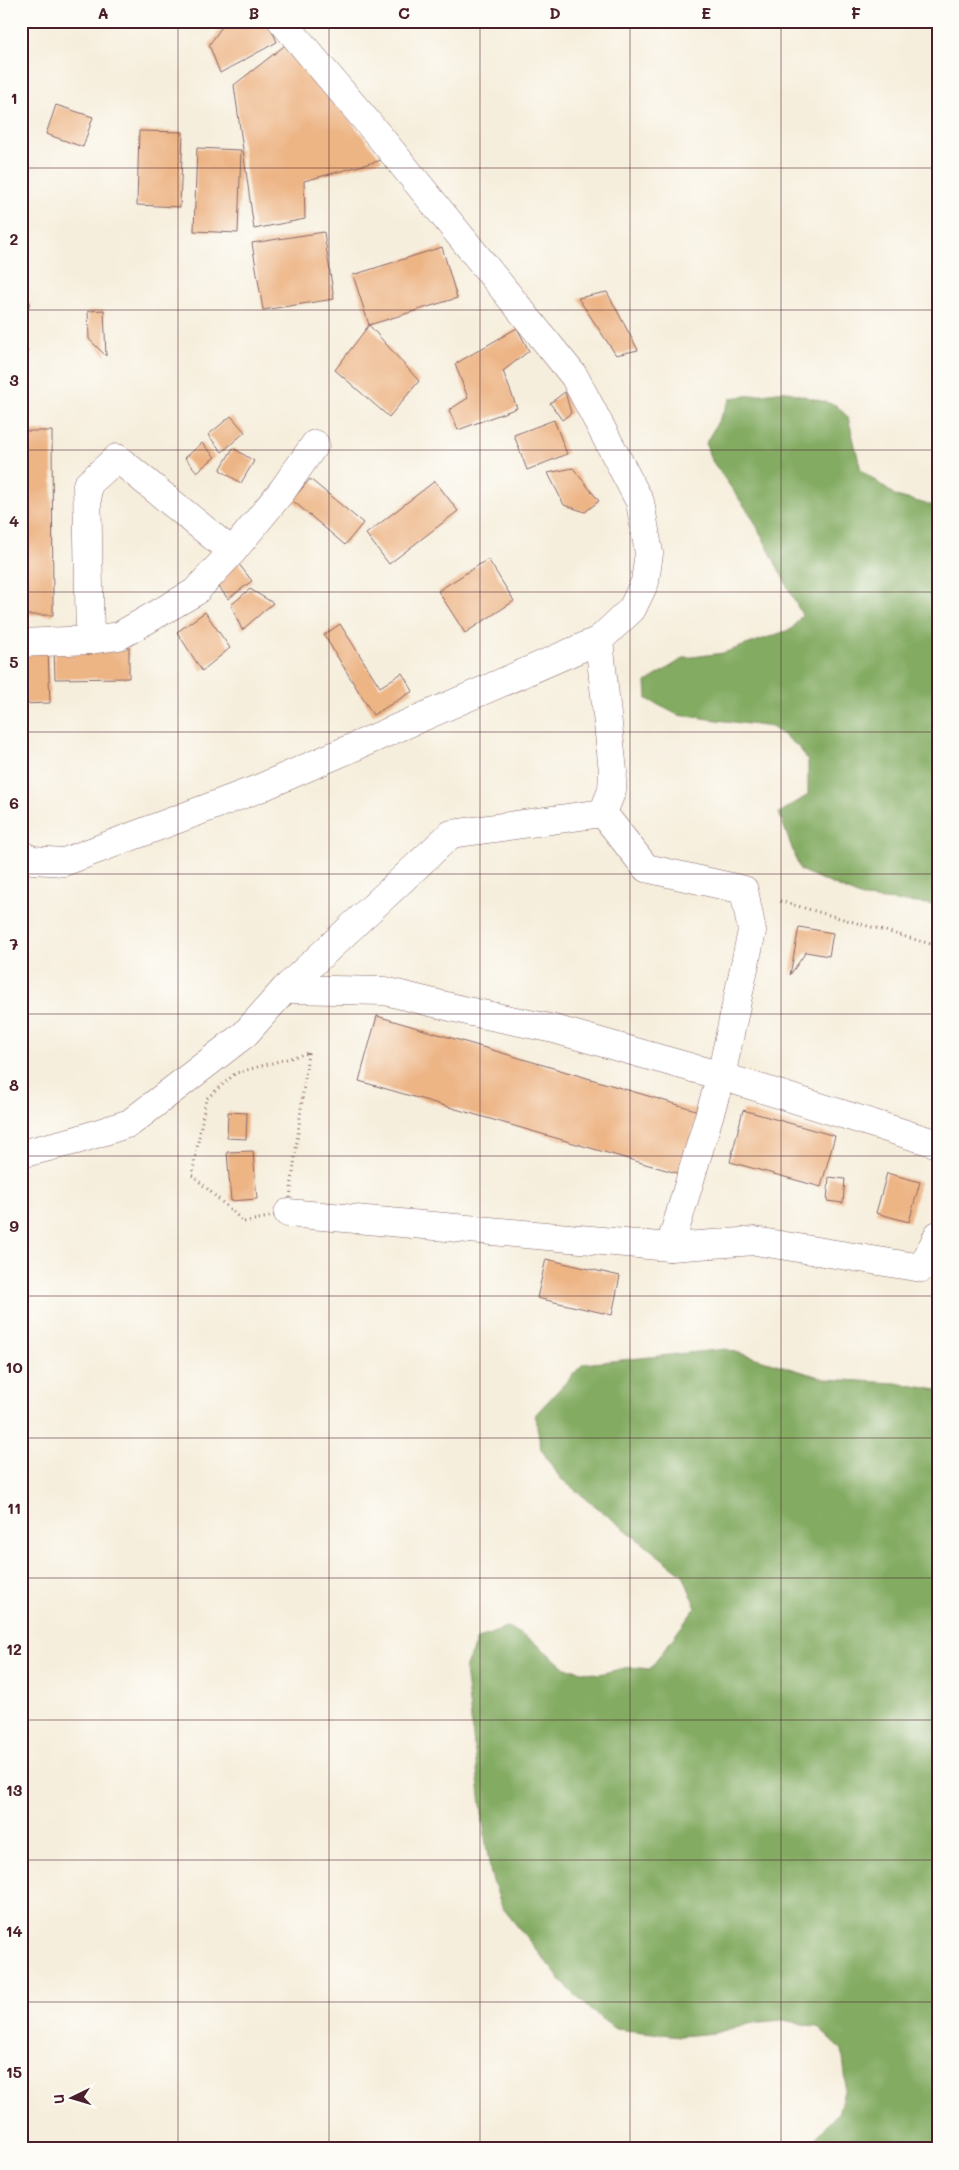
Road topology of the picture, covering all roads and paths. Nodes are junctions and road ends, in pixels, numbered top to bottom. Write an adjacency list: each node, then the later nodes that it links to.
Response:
1 (282, 21): 5 (street)
2 (315, 444): 3 (street)
3 (232, 552): 4 (street); 4 (street)
4 (90, 640): 6 (street)
5 (599, 640): 7 (street); 8 (street)
6 (21, 643)
7 (603, 813): 9 (street); 11 (street)
8 (21, 856)
9 (744, 890): 10 (path); 12 (street)
10 (938, 946)
11 (285, 989): 12 (street); 14 (street)
12 (721, 1076): 13 (street); 17 (street)
13 (938, 1144)
14 (21, 1154)
15 (288, 1214): 15 (path); 17 (street)
16 (938, 1235): 18 (street)
17 (670, 1247): 18 (street)
18 (930, 1271)

